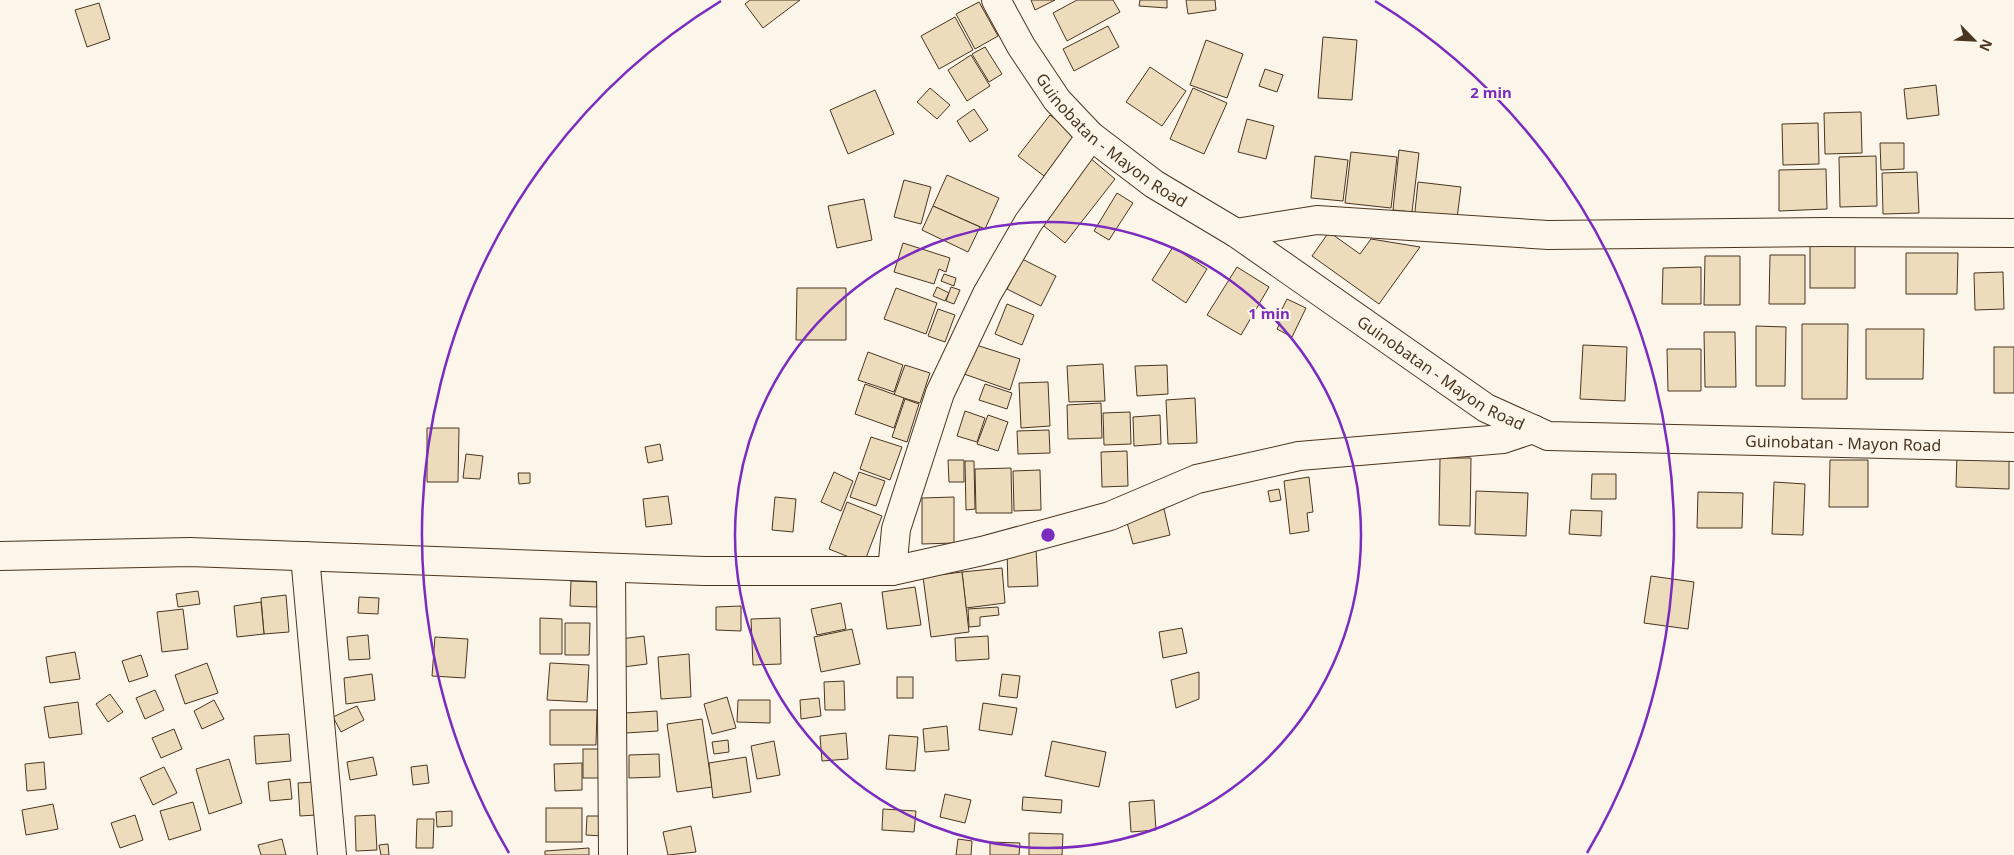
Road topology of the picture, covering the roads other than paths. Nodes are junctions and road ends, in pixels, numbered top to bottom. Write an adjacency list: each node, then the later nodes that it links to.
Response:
1 (996, 0): 2 (street, Guinobatan - Mayon Road)
2 (1091, 136): 3 (street, Guinobatan - Mayon Road); 10 (street)
3 (1236, 233): 4 (street); 5 (street, Guinobatan - Mayon Road)
4 (2014, 233)
5 (1533, 429): 6 (street, Guinobatan - Mayon Road); 10 (street)
6 (2014, 447)
7 (0, 556): 8 (street)
8 (305, 556): 9 (street); 11 (street)
9 (611, 568): 10 (street); 12 (street)
10 (892, 571)
11 (332, 855)
12 (613, 855)

